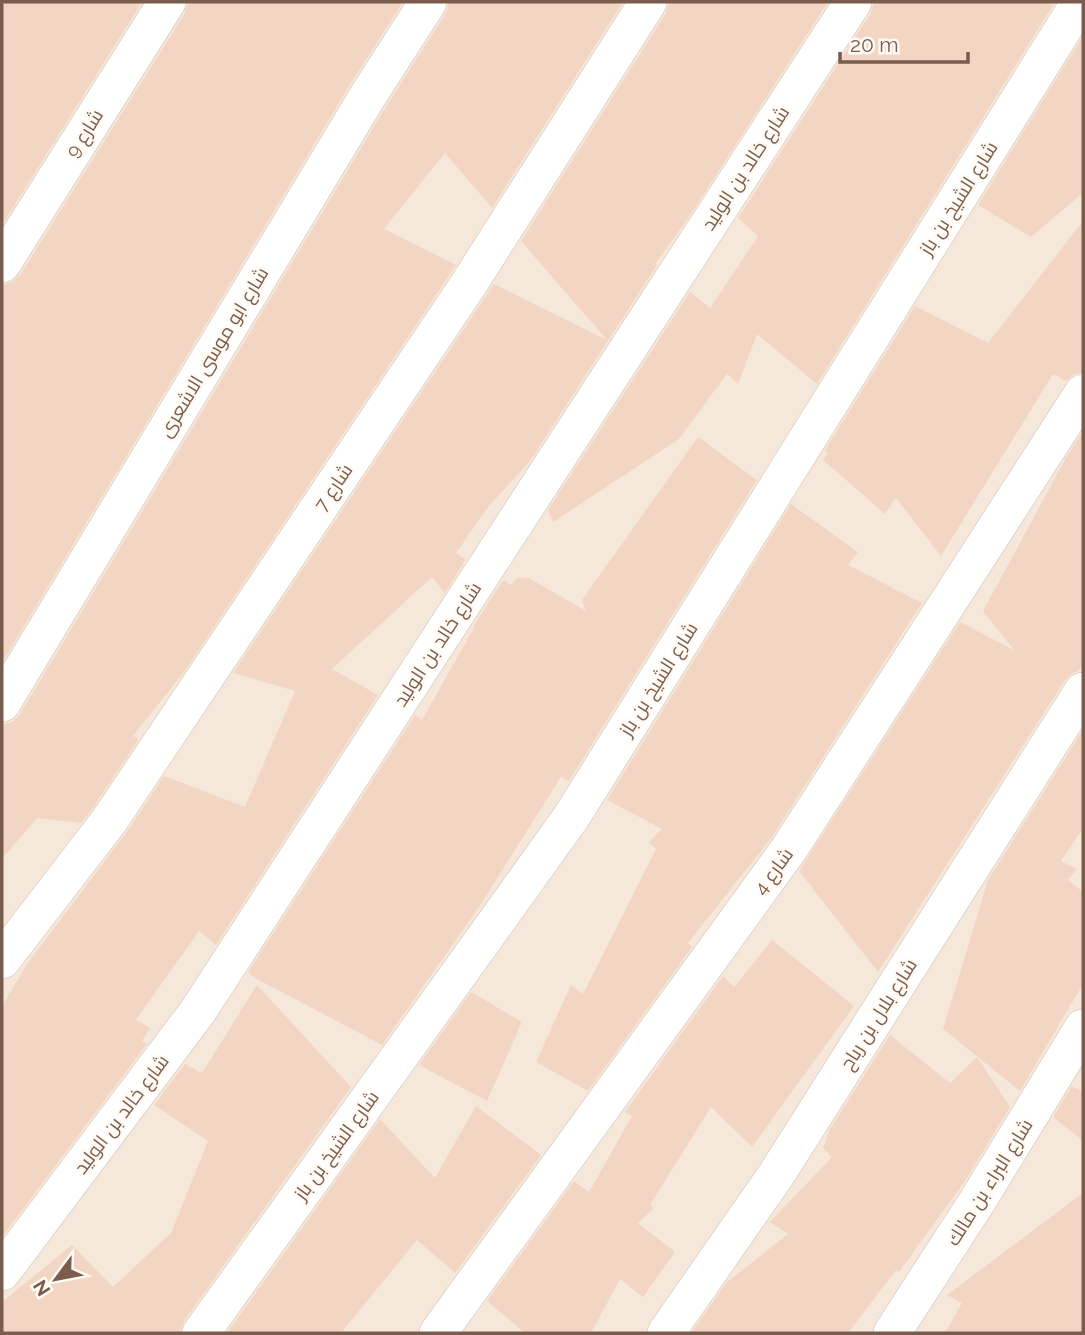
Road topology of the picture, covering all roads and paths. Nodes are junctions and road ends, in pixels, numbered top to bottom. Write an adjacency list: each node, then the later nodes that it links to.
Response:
1 (167, 2): 6 (street, شارع 9)
2 (428, 2): 9 (street, شارع ابو موسى الاشعرى)
3 (648, 2): 10 (street, شارع 7)
4 (853, 2): 12 (street, شارع خالد بن الوليد)
5 (1080, 2): 13 (street, شارع الشيخ بن باز)
6 (2, 264)
7 (1083, 393): 14 (street, شارع 4)
8 (1083, 691): 15 (street, شارع بلال بن رباح)
9 (2, 703)
10 (2, 960)
11 (1083, 1028): 16 (street, شارع البراء بن مالك)
12 (2, 1272)
13 (201, 1333)
14 (438, 1333)
15 (666, 1333)
16 (892, 1333)

